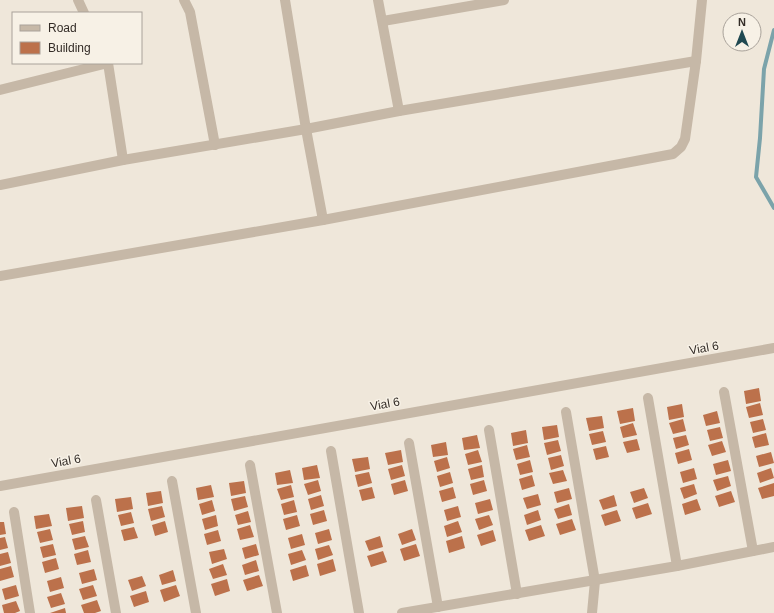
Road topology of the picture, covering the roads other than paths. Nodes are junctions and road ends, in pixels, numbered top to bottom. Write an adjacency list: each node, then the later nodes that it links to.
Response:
1 (78, 0): 7 (street)
2 (184, 0): 15 (street)
3 (285, 0): 14 (street)
4 (378, 0): 8 (street)
5 (504, 0): 8 (street)
6 (702, 0): 9 (street)
7 (84, 12)
8 (383, 21): 13 (street)
9 (696, 61): 13 (street); 18 (street)
10 (104, 64): 12 (street)
11 (108, 64): 16 (street)
12 (0, 90)
13 (399, 111): 14 (street)
14 (306, 129): 15 (street); 18 (street)
15 (215, 145): 16 (street)
16 (123, 160): 17 (street)
17 (0, 185)
18 (323, 220): 19 (street)
19 (0, 276)
20 (774, 348): 29 (street, Vial 6)
21 (724, 392): 33 (street)
22 (648, 398): 34 (street)
23 (566, 412): 35 (street)
24 (489, 430): 36 (street)
25 (409, 443): 37 (street)
26 (331, 451): 42 (street)
27 (250, 465): 41 (street)
28 (172, 481): 40 (street)
29 (0, 486)
30 (96, 500): 39 (street)
31 (14, 512): 38 (street)
32 (774, 547): 33 (street)
33 (754, 551): 34 (street)
34 (677, 566): 35 (street)
35 (595, 581): 36 (street); 44 (street)
36 (517, 594): 37 (street)
37 (438, 607): 43 (street)
38 (30, 613)
39 (116, 613)
40 (196, 613)
41 (277, 613)
42 (359, 613)
43 (402, 613)
44 (592, 613)

